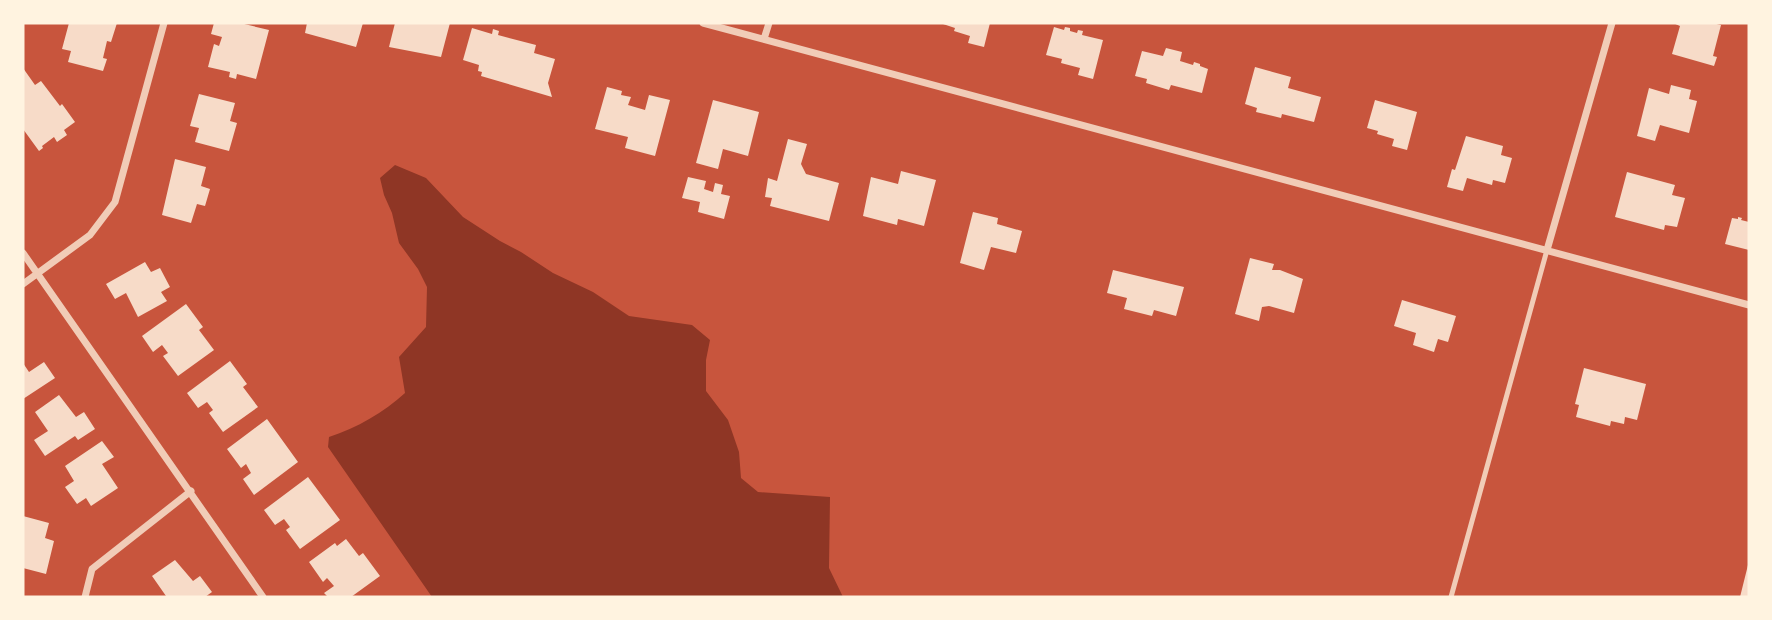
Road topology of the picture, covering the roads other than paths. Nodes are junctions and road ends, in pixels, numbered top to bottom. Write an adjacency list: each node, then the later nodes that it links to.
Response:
1 (164, 23): 8 (street)
2 (703, 23): 5 (street)
3 (769, 23): 5 (street)
4 (1612, 23): 6 (street)
5 (765, 40): 6 (street)
6 (1547, 250): 10 (street); 14 (lane)
7 (23, 253): 8 (street)
8 (36, 274): 9 (street); 11 (street)
9 (23, 284)
10 (1749, 305)
11 (191, 491): 12 (street); 13 (street)
12 (85, 597)
13 (263, 597)
14 (1451, 597)

